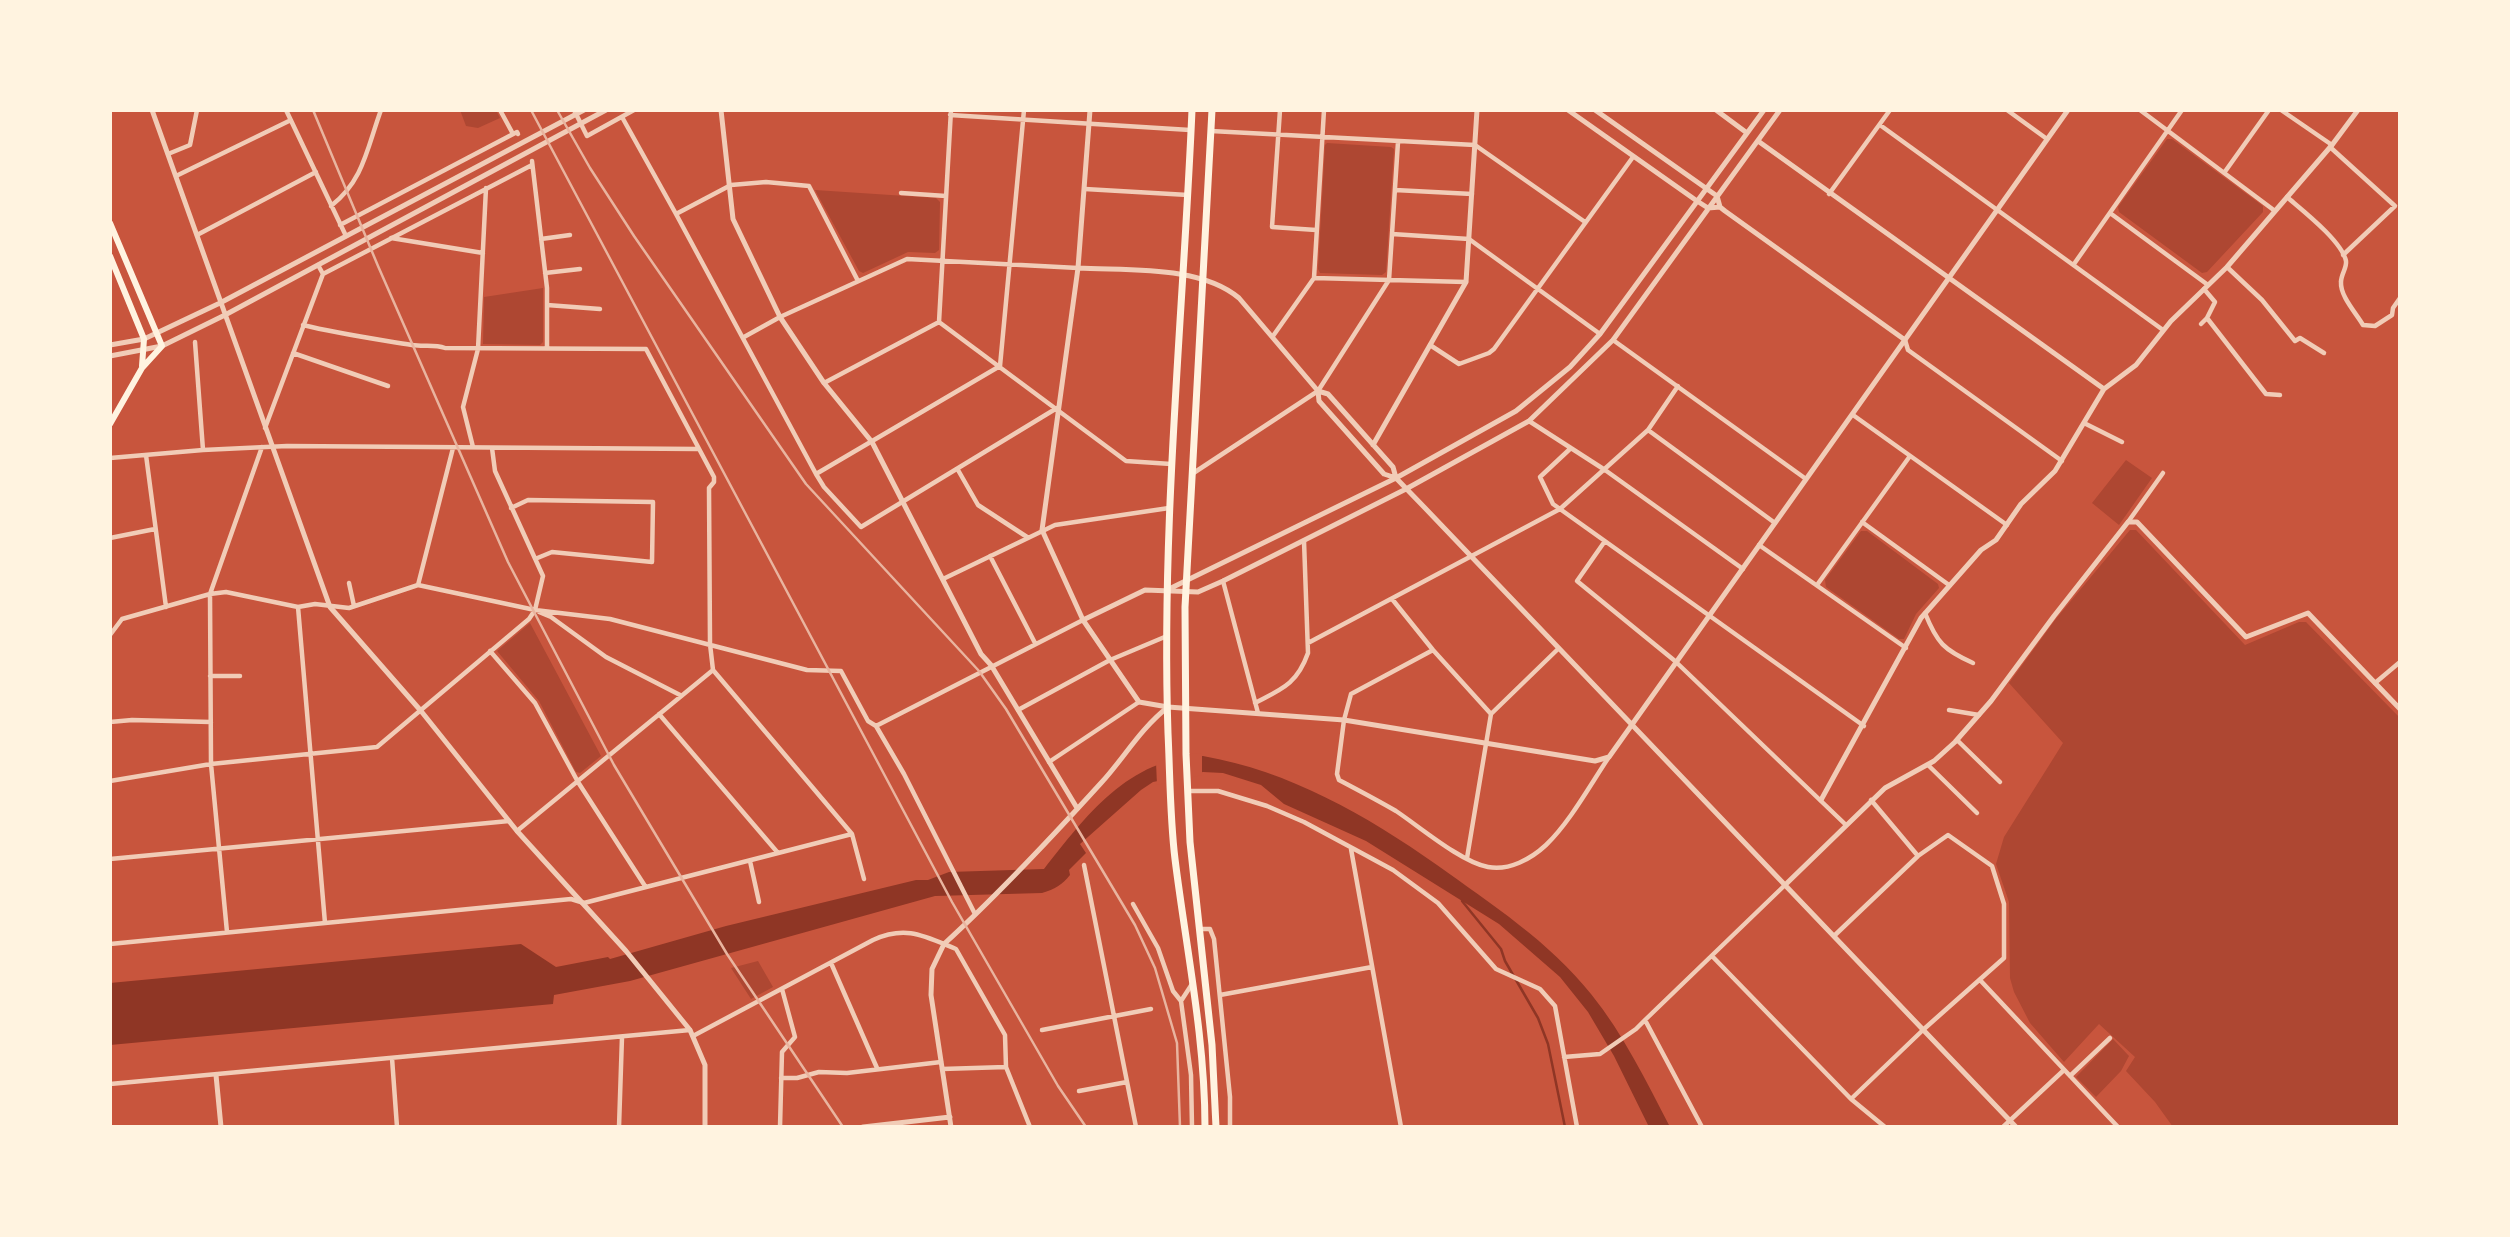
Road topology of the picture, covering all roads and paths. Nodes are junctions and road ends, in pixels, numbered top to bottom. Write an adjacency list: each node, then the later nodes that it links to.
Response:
1 (152, 110): 48 (street)
2 (197, 110): 48 (street)
3 (286, 110): 33 (street)
4 (381, 110): 66 (street)
5 (500, 110): 75 (street)
6 (574, 110): 32 (street)
7 (584, 110): 80 (street)
8 (606, 110): 89 (street)
9 (634, 110): 32 (street)
10 (721, 110): 53 (street)
11 (1024, 110): 34 (street)
12 (1090, 110): 35 (street)
13 (1192, 110): 37 (highway)
14 (1212, 110): 39 (highway)
15 (1280, 110): 41 (street)
16 (1324, 110): 42 (street)
17 (1477, 110): 46 (street)
18 (1568, 110): 49 (street)
19 (1595, 110): 56 (street)
20 (1716, 110): 40 (street)
21 (1764, 110): 40 (street)
22 (1780, 110): 44 (street)
23 (1890, 110): 36 (street)
24 (2007, 110): 43 (street)
25 (2068, 110): 43 (street)
26 (2140, 110): 38 (street)
27 (2182, 110): 38 (street)
28 (2269, 110): 51 (street)
29 (2281, 110): 47 (street)
30 (2358, 110): 47 (street)
31 (950, 113): 34 (street); 62 (street)
32 (622, 117): 72 (street)
33 (291, 120): 50 (street); 52 (street)
34 (1023, 120): 35 (street); 90 (street)
35 (1090, 123): 37 (street); 55 (street)
36 (1880, 125): 60 (street); 69 (street)
37 (1191, 130): 61 (highway)
38 (2168, 130): 51 (street); 71 (street)
39 (1211, 131): 41 (street); 97 (highway)
40 (1747, 133): 56 (street)
41 (1279, 135): 42 (street); 76 (street)
42 (1322, 137): 45 (street); 76 (street)
43 (2047, 139): 69 (street)
44 (1758, 141): 60 (street); 63 (street)
45 (1398, 142): 46 (street); 57 (street)
46 (1475, 145): 59 (street); 73 (street)
47 (2331, 146): 64 (street); 85 (street)
48 (167, 154): 52 (street)
49 (1633, 157): 65 (street); 73 (street)
50 (316, 172): 66 (street); 78 (street)
51 (2224, 173): 70 (street)
52 (176, 176): 78 (street)
53 (731, 185): 72 (street); 103 (street); 112 (street)
54 (486, 188): 81 (street); 82 (street); 84 (street)
55 (1085, 189): 61 (street); 92 (street)
56 (1706, 189): 63 (street); 65 (street)
57 (1395, 190): 59 (street); 77 (street)
58 (901, 193): 62 (street)
59 (1472, 194): 83 (street)
60 (1829, 194): 100 (street)
61 (1188, 195): 96 (highway)
62 (946, 196): 87 (street)
63 (1717, 196): 67 (street); 68 (street)
64 (2287, 197): 70 (street); 85 (street)
65 (1697, 201): 68 (street); 119 (street)
66 (331, 206): 75 (street)
67 (1720, 207): 68 (street); 124 (street)
68 (1708, 208): 123 (street)
69 (1996, 210): 88 (street); 100 (street)
70 (2275, 211): 91 (street)
71 (2110, 212): 88 (street); 105 (street)
72 (676, 214): 121 (street)
73 (1585, 222): 106 (street)
74 (110, 223): 118 (main road)
75 (340, 225): 80 (street)
76 (1316, 230): 99 (street)
77 (1392, 234): 83 (street); 102 (street)
78 (197, 235): 108 (street)
79 (570, 235): 82 (street)
80 (346, 236): 108 (street)
81 (391, 238): 84 (street); 95 (street)
82 (541, 239): 94 (street)
83 (1469, 239): 104 (street); 106 (street)
84 (483, 253): 130 (street)
85 (2343, 255): 107 (street)
86 (110, 256): 98 (main road)
87 (943, 260): 90 (street); 103 (street); 114 (street)
88 (2074, 264): 117 (street)
89 (318, 265): 95 (street); 111 (street)
90 (1011, 265): 92 (street); 135 (street)
91 (2227, 267): 105 (street); 133 (street)
92 (1078, 268): 96 (street); 143 (street)
93 (580, 269): 94 (street)
94 (545, 273): 109 (street)
95 (323, 274): 116 (street)
96 (1183, 274): 97 (street); 165 (highway)
97 (1202, 277): 120 (street); 169 (highway)
98 (120, 278): 101 (street); 122 (main road)
99 (1314, 278): 102 (street); 120 (street)
100 (1950, 278): 124 (street); 140 (street)
101 (110, 280)
102 (1389, 280): 104 (street); 141 (street)
103 (858, 281): 112 (street)
104 (1466, 282): 127 (street)
105 (2206, 287): 113 (street); 117 (street)
106 (1538, 288): 119 (street); 127 (street)
107 (2400, 298)
108 (220, 303): 111 (street); 118 (street)
109 (547, 305): 110 (street); 129 (street)
110 (600, 309)
111 (225, 315): 128 (street); 148 (street)
112 (780, 317): 121 (street); 137 (street)
113 (2207, 317): 115 (street); 142 (street)
114 (939, 322): 135 (street); 137 (street)
115 (2202, 324)
116 (303, 325): 130 (street); 132 (street)
117 (2163, 330): 140 (street)
118 (157, 334): 122 (street); 128 (main road)
119 (1600, 334): 171 (street)
120 (1273, 336): 141 (street)
121 (744, 337): 168 (street)
122 (144, 339): 126 (street); 131 (main road)
123 (1613, 340): 139 (street); 145 (street)
124 (1905, 340): 144 (street); 164 (street)
125 (195, 342): 160 (street)
126 (110, 345)
127 (1430, 345): 152 (street)
128 (162, 346): 131 (street); 136 (main road)
129 (547, 348): 130 (street); 159 (street)
130 (478, 349): 154 (street)
131 (144, 351): 134 (street); 136 (main road)
132 (293, 353): 138 (street); 148 (street)
133 (2323, 353)
134 (110, 356)
135 (1000, 366): 143 (street); 150 (street)
136 (142, 368): 147 (main road)
137 (824, 383): 150 (street)
138 (388, 386)
139 (1678, 386): 149 (street); 172 (street)
140 (2104, 389): 146 (street)
141 (1318, 391): 152 (street); 169 (street); 171 (street)
142 (2280, 395)
143 (1057, 408): 165 (street); 166 (street); 183 (street)
144 (1853, 415): 162 (street); 172 (street)
145 (1529, 421): 158 (street); 173 (street)
146 (2084, 423): 151 (street); 164 (street)
147 (110, 424)
148 (265, 428): 155 (street)
149 (1648, 430): 167 (street); 180 (street)
150 (872, 442): 168 (street); 174 (street)
151 (2122, 442)
152 (1373, 445): 171 (street)
153 (262, 447): 155 (street); 160 (street); 202 (street)
154 (473, 447): 156 (street); 157 (street)
155 (272, 448): 156 (street); 207 (street)
156 (453, 448): 197 (street)
157 (492, 448): 159 (street); 175 (street)
158 (1571, 448): 167 (street); 177 (street)
159 (698, 449): 216 (street)
160 (203, 450): 161 (street)
161 (146, 455): 163 (street); 182 (street)
162 (1910, 456): 178 (street); 181 (street)
163 (110, 458)
164 (2062, 461): 181 (street)
165 (1171, 464): 176 (highway)
166 (958, 470): 174 (street); 184 (street)
167 (1605, 470): 177 (street); 192 (street)
168 (816, 474): 174 (street)
169 (1191, 474): 195 (highway)
170 (2163, 474): 179 (street)
171 (1396, 478): 173 (street); 195 (street)
172 (1806, 479): 180 (street)
173 (1406, 489): 186 (street); 190 (street)
174 (904, 502): 193 (street)
175 (511, 508): 191 (street); 191 (street)
176 (1169, 508): 183 (street); 200 (highway)
177 (1560, 509): 187 (street); 190 (street)
178 (1862, 522): 198 (street); 199 (street)
179 (2128, 522): 229 (street); 242 (street)
180 (1775, 523): 188 (street)
181 (2007, 525): 199 (street)
182 (155, 529): 185 (street); 205 (street)
183 (1042, 530): 184 (street); 211 (street)
184 (1027, 537): 189 (street)
185 (110, 538)
186 (1304, 541): 194 (street); 215 (street)
187 (1605, 541): 210 (street); 222 (street)
188 (1759, 545): 192 (street); 198 (street)
189 (990, 556): 193 (street); 214 (street)
190 (1471, 557): 203 (street); 218 (street)
191 (535, 559): 208 (street)
192 (1743, 569): 210 (street)
193 (943, 579): 225 (street)
194 (1223, 581): 201 (street); 232 (street)
195 (1185, 582): 200 (street); 201 (highway)
196 (349, 583): 204 (street)
197 (418, 585): 204 (street); 208 (street)
198 (1817, 585): 217 (street)
199 (1949, 585): 209 (street)
200 (1166, 590): 201 (street); 211 (street); 213 (highway)
201 (1185, 591): 234 (highway)
202 (210, 594): 205 (street); 206 (street); 227 (street)
203 (1392, 599): 215 (street); 219 (street)
204 (354, 606): 207 (street)
205 (166, 607): 212 (street)
206 (298, 607): 207 (street); 251 (street)
207 (330, 607): 238 (street)
208 (535, 610): 216 (street); 220 (street); 230 (street)
209 (1925, 613): 217 (street); 224 (street)
210 (1709, 616): 222 (street); 248 (street)
211 (1083, 620): 214 (street); 221 (street)
212 (110, 635)
213 (1167, 636): 221 (street); 233 (highway)
214 (1035, 643): 225 (street)
215 (1308, 643): 232 (street)
216 (710, 644): 226 (street); 247 (street)
217 (1906, 648): 248 (street)
218 (1558, 649): 241 (street); 246 (street)
219 (1433, 650): 241 (street); 243 (street)
220 (490, 651): 238 (street); 257 (street)
221 (1110, 660): 231 (street); 236 (street)
222 (1675, 661): 246 (street); 260 (street)
223 (2400, 662): 229 (street)
224 (1973, 663)
225 (991, 665): 236 (street); 247 (street)
226 (713, 670): 230 (street); 267 (street)
227 (210, 676): 228 (street); 245 (street)
228 (240, 676)
229 (2375, 683): 235 (street)
230 (680, 695): 240 (street)
231 (1139, 702): 233 (street); 253 (street)
232 (1255, 703): 239 (street)
233 (1168, 707): 234 (street); 262 (street); 294 (highway)
234 (1186, 708): 239 (street); 259 (highway)
235 (2400, 709)
236 (1018, 710): 253 (street)
237 (1949, 710): 242 (street)
238 (421, 711): 251 (street); 264 (street)
239 (1258, 713): 243 (street)
240 (659, 714): 257 (street); 271 (street)
241 (1491, 714): 250 (street)
242 (1979, 715): 249 (street)
243 (1344, 720): 250 (street); 273 (street)
244 (110, 722): 245 (street)
245 (211, 722): 254 (street)
246 (1630, 724): 252 (street); 278 (street)
247 (876, 726): 283 (street)
248 (1864, 726): 260 (street)
249 (1957, 740): 255 (street); 258 (street)
250 (1486, 743): 252 (street); 273 (street)
251 (309, 753): 254 (street); 268 (street)
252 (1609, 757): 273 (street)
253 (1049, 762): 262 (street)
254 (211, 764): 256 (street); 270 (street)
255 (1928, 765): 261 (street); 263 (street)
256 (110, 781)
257 (578, 782): 266 (street); 279 (street)
258 (2000, 782)
259 (1188, 790): 269 (street); 285 (highway)
260 (1821, 800): 265 (street)
261 (1871, 800): 265 (street); 272 (street)
262 (1077, 808): 283 (street)
263 (1977, 813)
264 (509, 821): 266 (street); 268 (street)
265 (1846, 825): 278 (street)
266 (517, 831): 281 (street)
267 (852, 834): 271 (street); 277 (street)
268 (318, 840): 270 (street); 284 (street)
269 (1351, 848): 292 (street); 306 (street)
270 (219, 850): 274 (street); 286 (street)
271 (778, 853): 275 (street)
272 (1918, 856): 287 (street); 293 (street)
273 (1467, 858)
274 (110, 859)
275 (750, 861): 279 (street); 280 (street)
276 (1084, 865): 299 (street)
277 (864, 879)
278 (1786, 885): 287 (street); 290 (street)
279 (645, 887): 281 (street)
280 (759, 902)
281 (584, 903): 284 (street); 303 (street)
282 (1133, 904): 297 (street)
283 (975, 914): 289 (street)
284 (325, 923): 286 (street)
285 (1200, 929): 296 (street); 332 (highway)
286 (226, 932): 288 (street)
287 (1835, 935): 301 (street)
288 (110, 944)
289 (944, 944): 291 (street); 308 (street); 309 (street)
290 (1712, 956): 300 (street); 318 (street)
291 (831, 963): 295 (street); 310 (street)
292 (1372, 967): 296 (street); 334 (street)
293 (1980, 980): 301 (street); 311 (street)
294 (1193, 982): 297 (street); 331 (highway)
295 (782, 989): 303 (street); 314 (street)
296 (1220, 995): 333 (street)
297 (1181, 1001): 330 (street)
298 (1151, 1009): 299 (street)
299 (1115, 1016): 302 (street); 315 (street)
300 (1645, 1020): 306 (street); 336 (street)
301 (1924, 1029): 318 (street); 320 (street)
302 (1042, 1031)
303 (692, 1033): 304 (street); 324 (street)
304 (622, 1037): 307 (street); 323 (street)
305 (2110, 1038): 313 (street)
306 (1564, 1057): 335 (street)
307 (392, 1058): 312 (street); 322 (street)
308 (941, 1066): 309 (street); 310 (street); 319 (street)
309 (1006, 1067): 328 (street)
310 (877, 1068): 314 (street)
311 (2064, 1070): 313 (street); 320 (street)
312 (216, 1075): 316 (street); 321 (street)
313 (2070, 1076): 340 (street)
314 (781, 1078): 325 (street)
315 (1127, 1082): 317 (street); 329 (street)
316 (110, 1084)
317 (1079, 1091)
318 (1851, 1099): 337 (street)
319 (950, 1117): 326 (street); 327 (street)
320 (2010, 1120): 338 (street); 339 (street)
321 (221, 1127)
322 (397, 1127)
323 (619, 1127)
324 (705, 1127)
325 (780, 1127)
326 (863, 1127)
327 (951, 1127)
328 (1030, 1127)
329 (1136, 1127)
330 (1192, 1127)
331 (1205, 1127)
332 (1216, 1127)
333 (1230, 1127)
334 (1401, 1127)
335 (1577, 1127)
336 (1702, 1127)
337 (1885, 1127)
338 (2003, 1127)
339 (2016, 1127)
340 (2118, 1127)

